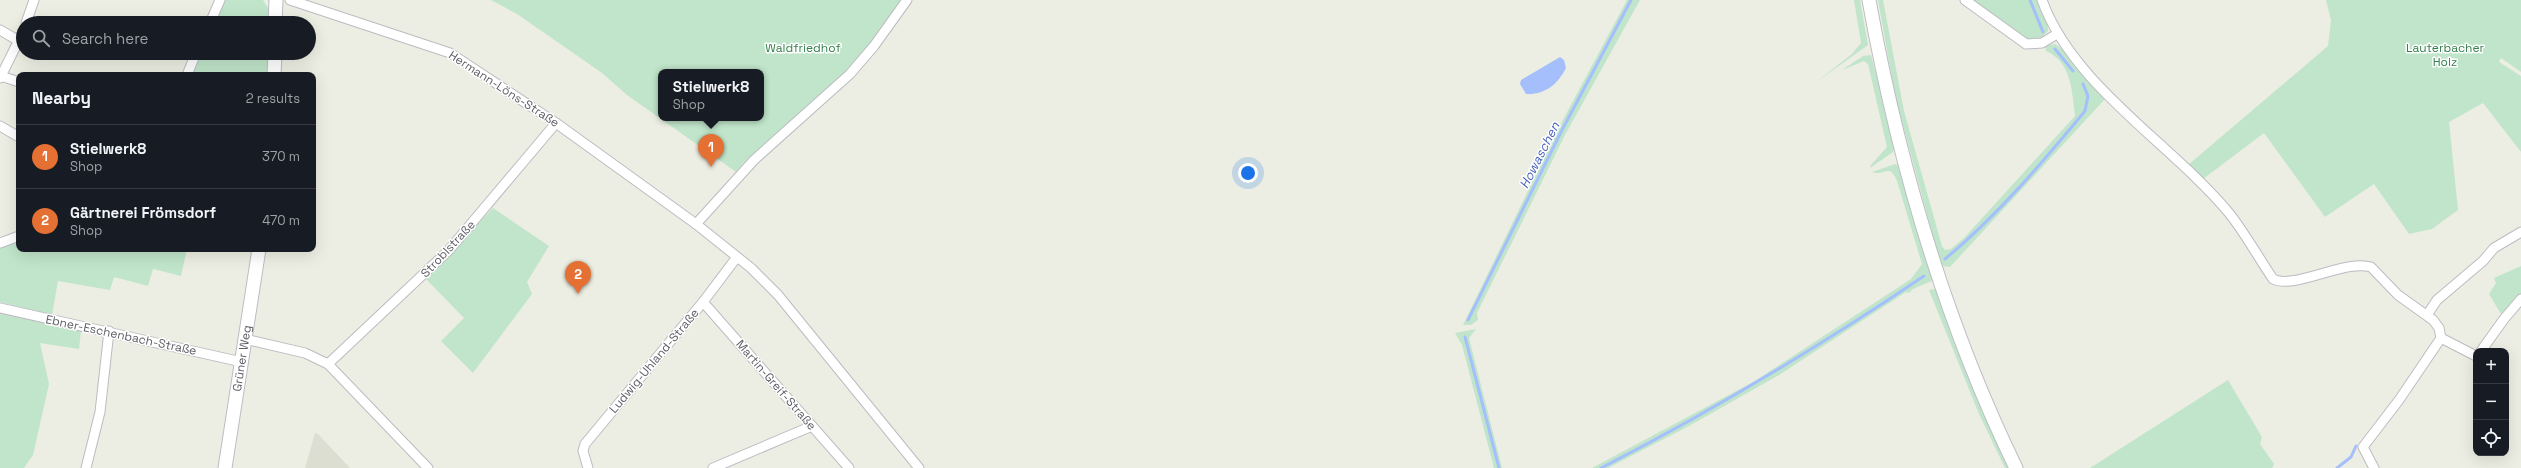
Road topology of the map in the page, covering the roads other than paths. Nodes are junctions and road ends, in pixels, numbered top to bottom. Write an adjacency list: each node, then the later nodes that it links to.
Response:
1 (34, 0): 9 (street)
2 (220, 0): 10 (street)
3 (276, 0): 11 (street)
4 (290, 0): 22 (street, Hermann-Löns-Straße)
5 (907, 0): 25 (street)
6 (1868, 0): 50 (street)
7 (1965, 0): 13 (street)
8 (2042, 0): 13 (street)
9 (28, 16)
10 (213, 16)
11 (275, 16)
12 (0, 30): 14 (street)
13 (2058, 34): 34 (street)
14 (16, 39)
15 (16, 47): 20 (street)
16 (193, 60): 18 (street)
17 (275, 60): 19 (street)
18 (188, 72)
19 (274, 72)
20 (1, 77): 21 (street)
21 (16, 81)
22 (556, 123): 25 (street, Hermann-Löns-Straße); 41 (street, Stroblstraße)
23 (0, 126): 24 (street)
24 (16, 135)
25 (696, 224): 30 (street, Hermann-Löns-Straße)
26 (2521, 232): 34 (street)
27 (16, 237): 28 (street)
28 (0, 243)
29 (259, 252): 37 (street, Grüner Weg)
30 (737, 257): 32 (street, Ludwig-Uhland-Straße); 49 (street, Hermann-Löns-Straße)
31 (2521, 300): 38 (street)
32 (703, 302): 42 (street, Martin-Greif-Straße); 46 (street, Ludwig-Uhland-Straße)
33 (0, 308): 35 (street, Ebner-Eschenbach-Straße)
34 (2427, 315): 36 (street)
35 (109, 331): 40 (street, Ebner-Eschenbach-Straße); 43 (street)
36 (2441, 338): 39 (street); 51 (street)
37 (245, 339): 40 (street, Grüner Weg); 41 (street)
38 (2483, 348)
39 (2473, 354)
40 (242, 362): 44 (street, Grüner Weg)
41 (328, 364): 45 (street)
42 (812, 426): 47 (street); 48 (street, Martin-Greif-Straße)
43 (86, 468)
44 (225, 468)
45 (428, 468)
46 (588, 468)
47 (713, 468)
48 (848, 468)
49 (919, 468)
50 (2016, 468)
51 (2374, 468)

